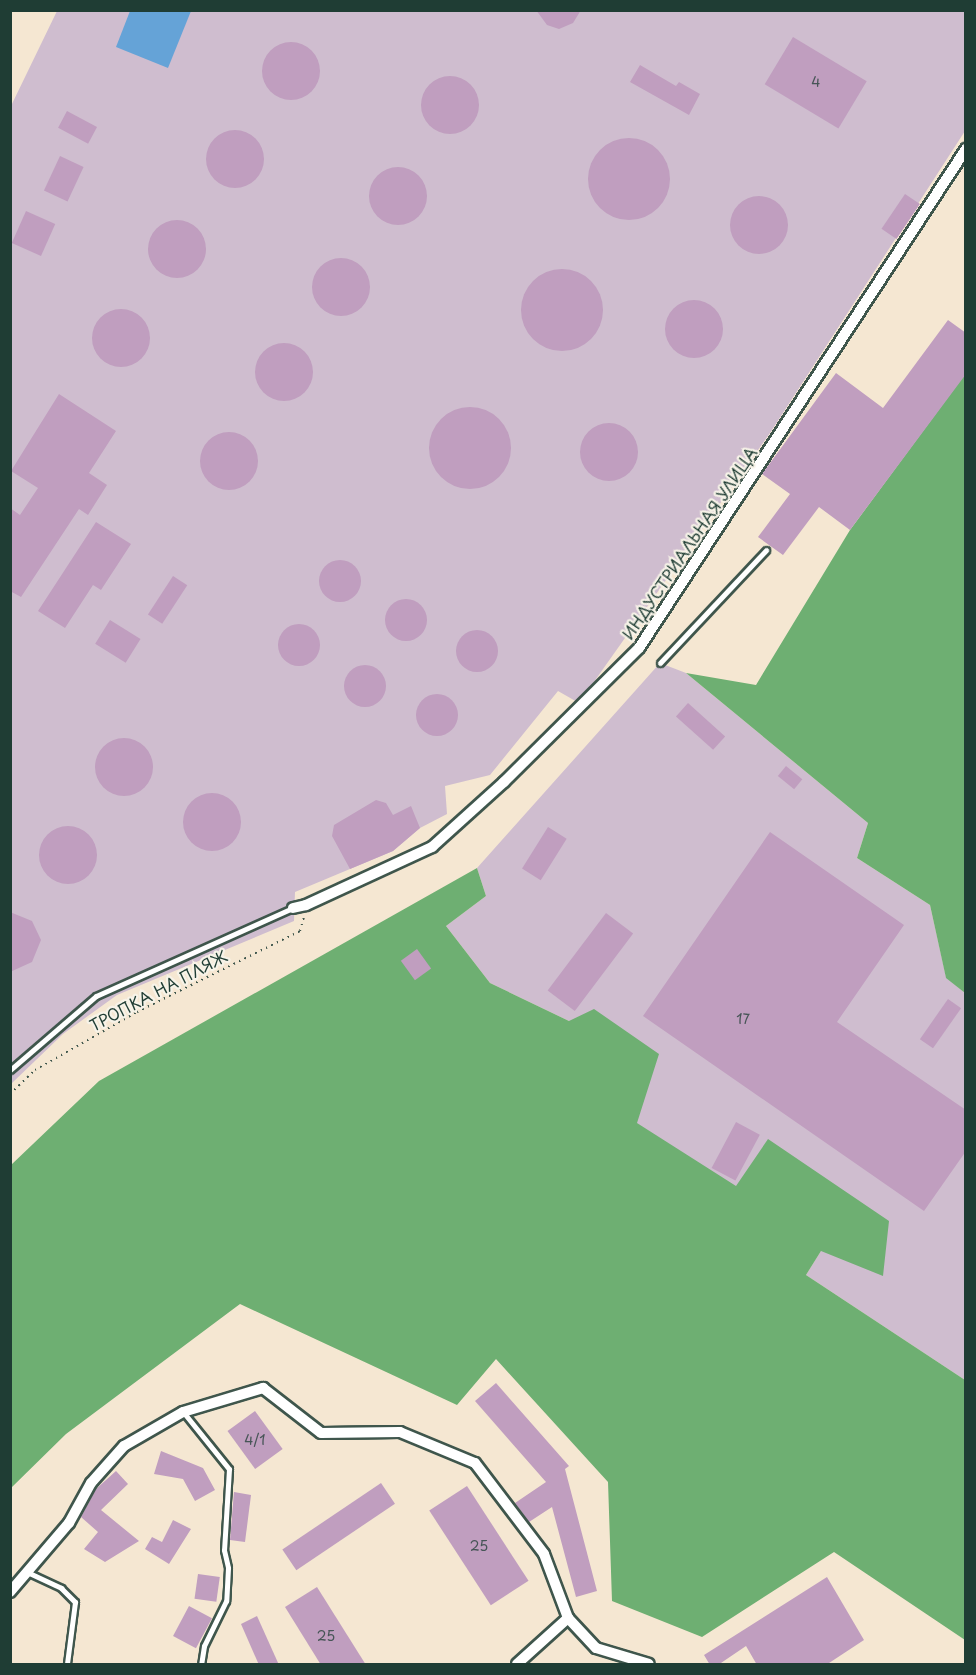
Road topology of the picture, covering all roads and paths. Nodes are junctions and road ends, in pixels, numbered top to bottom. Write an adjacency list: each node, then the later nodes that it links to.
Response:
1 (966, 148): 4 (street, ИНДУСТРИАЛЬНАЯ УЛИЦА)
2 (766, 550): 3 (lane)
3 (660, 663)
4 (306, 905): 5 (street, ИНДУСТРИАЛЬНАЯ УЛИЦА); 7 (path, ТРОПКА НА ПЛЯЖ)
5 (293, 908): 6 (lane)
6 (10, 1070)
7 (10, 1094)
8 (183, 1412): 9 (street); 11 (street); 13 (lane)
9 (27, 1572): 10 (street); 12 (lane)
10 (10, 1592)
11 (568, 1618): 14 (street); 15 (street)
12 (67, 1665)
13 (201, 1665)
14 (518, 1665)
15 (649, 1665)

